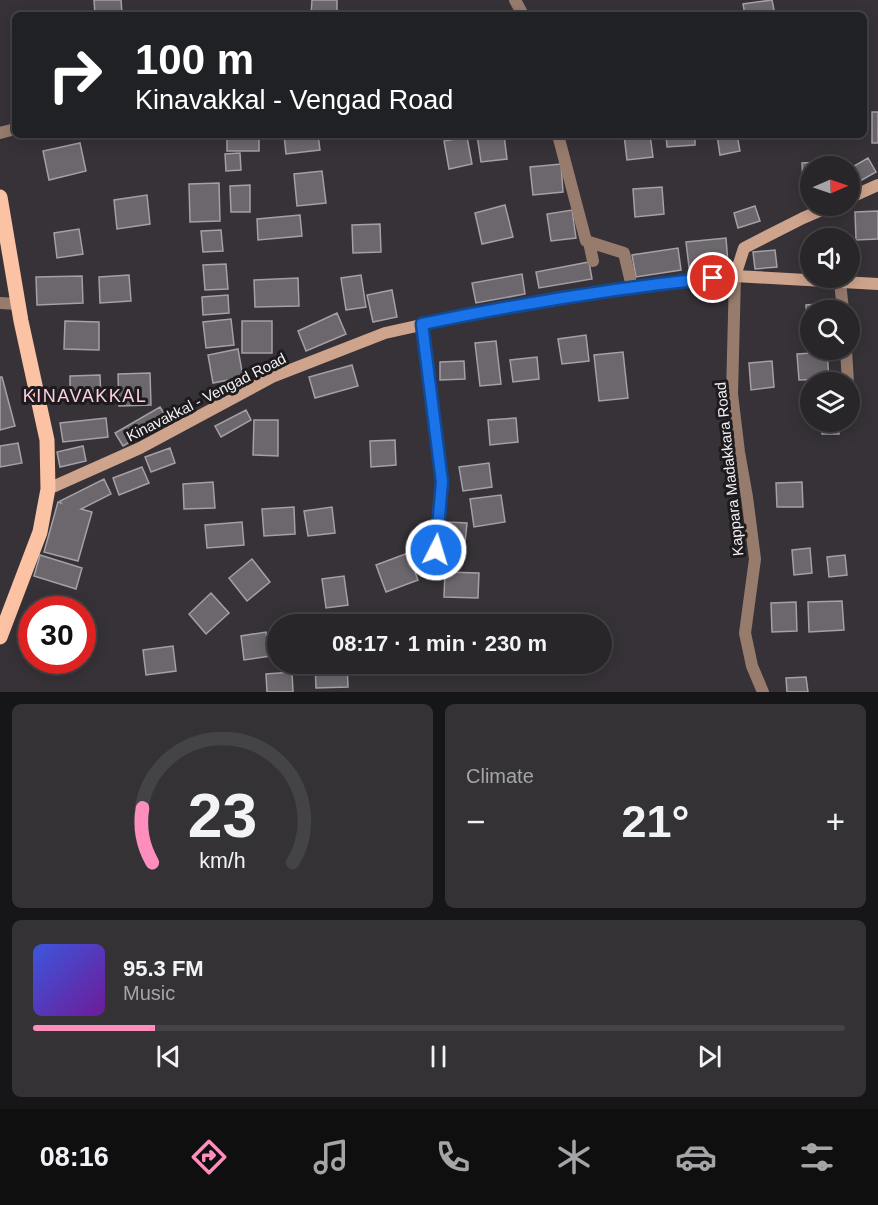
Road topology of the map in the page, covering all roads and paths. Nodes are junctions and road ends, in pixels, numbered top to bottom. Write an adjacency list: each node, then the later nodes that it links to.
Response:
1 (559, 138): 6 (street)
2 (878, 185): 3 (main road)
3 (860, 193)
4 (0, 198): 14 (main road)
5 (808, 216): 8 (main road)
6 (589, 242): 7 (street); 12 (street)
7 (593, 261)
8 (735, 276): 9 (main road, Kinavakkal - Vengad Road); 12 (main road, Kinavakkal - Vengad Road); 19 (street, Kappara Madakkara Road)
9 (800, 280)
10 (860, 283): 11 (main road, Kinavakkal - Vengad Road)
11 (878, 284)
12 (632, 287): 15 (main road, Kinavakkal - Vengad Road)
13 (0, 303): 14 (street)
14 (19, 304): 16 (main road)
15 (422, 324): 16 (main road, Kinavakkal - Vengad Road); 17 (street)
16 (48, 489): 18 (main road)
17 (436, 550)
18 (0, 637)
19 (763, 692)

